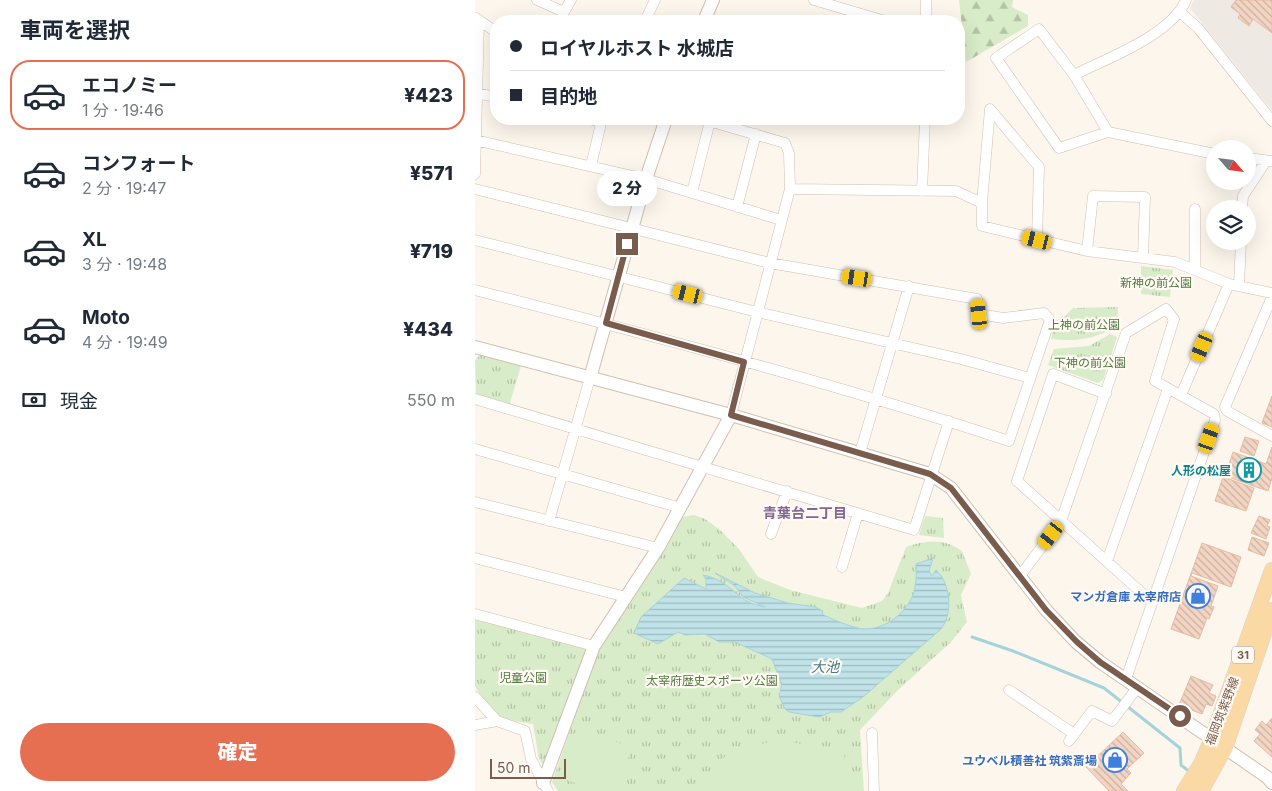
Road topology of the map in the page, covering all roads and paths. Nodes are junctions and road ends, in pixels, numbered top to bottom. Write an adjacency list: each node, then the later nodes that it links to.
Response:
1 (537, 0): 2 (street)
2 (571, 0)
3 (655, 0): 9 (street)
4 (713, 0): 10 (street)
5 (814, 0): 11 (street)
6 (926, 0): 12 (street)
7 (1186, 0): 8 (street)
8 (1181, 13): 15 (street); 18 (street)
9 (648, 15)
10 (707, 15)
11 (865, 15)
12 (926, 15)
13 (477, 19): 14 (street); 16 (street)
14 (490, 28)
15 (1074, 75): 24 (street); 24 (street)
16 (476, 93): 17 (street); 26 (street)
17 (490, 96)
18 (1272, 121)
19 (600, 125): 30 (street)
20 (664, 125): 32 (street)
21 (705, 125): 36 (street)
22 (724, 125): 25 (street)
23 (925, 125): 35 (street)
24 (1108, 132): 27 (street)
25 (756, 134): 34 (street); 39 (street)
26 (475, 140): 30 (street); 31 (street)
27 (1206, 152)
28 (1256, 159): 29 (street)
29 (1269, 161): 37 (street)
30 (591, 166): 32 (street)
31 (475, 174)
32 (646, 179): 36 (street); 42 (street)
33 (475, 189): 42 (street)
34 (790, 189): 35 (street); 41 (street)
35 (922, 191): 38 (street)
36 (692, 193): 39 (street)
37 (1243, 200)
38 (982, 203): 44 (street); 44 (street)
39 (737, 207): 41 (street)
40 (1195, 209): 49 (street)
41 (781, 220): 48 (street)
42 (631, 228): 48 (street); 50 (street)
43 (475, 240): 50 (street)
44 (1037, 240): 46 (street)
45 (1240, 250): 51 (street)
46 (1087, 251): 47 (street); 47 (street)
47 (1143, 258): 49 (street)
48 (770, 263): 52 (street); 55 (street)
49 (1195, 268): 51 (street)
50 (619, 276): 55 (street); 56 (street)
51 (1234, 285): 54 (street); 64 (street)
52 (909, 286): 57 (street); 61 (street)
53 (475, 290): 56 (street)
54 (1272, 295): 70 (street)
55 (757, 312): 57 (street); 59 (street)
56 (606, 323): 59 (street); 60 (street)
57 (893, 342): 61 (street); 66 (street)
58 (475, 348): 60 (street)
59 (744, 362): 66 (street); 67 (street)
60 (590, 378): 67 (street); 69 (street)
61 (1030, 378): 68 (street)
62 (1168, 390): 63 (street); 64 (street); 85 (street)
63 (1106, 394): 81 (street); 81 (street)
64 (1181, 395): 90 (street)
65 (475, 399): 69 (street)
66 (876, 400): 68 (street); 72 (street)
67 (731, 415): 72 (street); 73 (street)
68 (949, 421): 75 (street)
69 (575, 429): 73 (street); 74 (street)
70 (1272, 436)
71 (475, 449): 74 (street)
72 (860, 453): 75 (street)
73 (705, 466): 76 (street); 78 (street)
74 (563, 473): 78 (street); 80 (street)
75 (930, 474): 79 (street); 88 (street)
76 (787, 491): 79 (street); 82 (street)
77 (475, 502): 80 (street)
78 (681, 508): 83 (street)
79 (858, 513): 86 (street)
80 (549, 521): 83 (street)
81 (1061, 521): 85 (street); 88 (street)
82 (771, 534)
83 (658, 548): 89 (street)
84 (475, 558): 89 (street)
85 (1107, 561): 90 (street)
86 (842, 567)
87 (1272, 570): 101 (main road, 福岡筑紫野線 / 31)
88 (1020, 576): 94 (street)
89 (626, 596): 93 (street)
90 (1152, 602): 94 (street)
91 (1272, 610): 102 (main road, 福岡筑紫野線 / 31)
92 (475, 614): 93 (street)
93 (594, 646): 104 (street)
94 (1126, 679): 95 (street)
95 (1137, 688): 96 (street); 101 (street)
96 (1009, 690)
97 (475, 697): 98 (street)
98 (497, 721): 99 (street); 104 (street)
99 (475, 725)
100 (872, 733): 105 (street)
101 (1212, 738): 102 (street); 106 (main road, 福岡筑紫野線 / 31)
102 (1225, 748): 103 (street); 107 (main road, 福岡筑紫野線 / 31)
103 (1272, 783)
104 (546, 787)
105 (874, 791)
106 (1184, 791)
107 (1201, 791)

